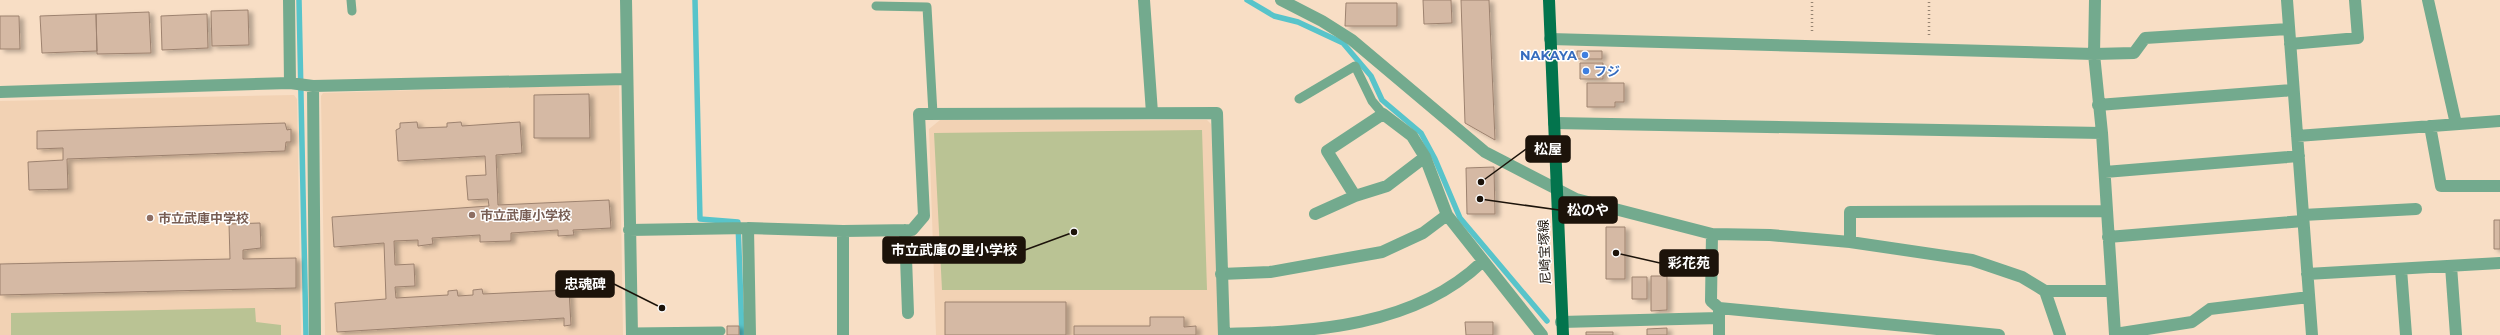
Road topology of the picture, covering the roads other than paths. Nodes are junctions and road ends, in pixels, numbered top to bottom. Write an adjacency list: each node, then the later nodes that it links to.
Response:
1 (289, 0): 18 (street)
2 (351, 0): 12 (lane)
3 (626, 0): 17 (street)
4 (1144, 0): 24 (street)
5 (1281, 0): 37 (street)
6 (1549, 0): 14 (main road, 尼崎宝塚線)
7 (2096, 0): 16 (street)
8 (2287, 0): 13 (street)
9 (2355, 0): 15 (street)
10 (2428, 0): 29 (street)
11 (876, 6): 25 (lane)
12 (352, 11)
13 (2289, 29): 15 (street); 16 (street)
14 (1550, 39): 16 (street); 28 (main road, 尼崎宝塚線)
15 (2290, 44): 20 (street)
16 (2094, 54): 23 (street)
17 (626, 80): 19 (street); 45 (street)
18 (290, 83): 19 (street); 21 (street)
19 (313, 86): 67 (street)
20 (2293, 90): 23 (street); 32 (street)
21 (0, 92)
22 (1299, 99): 26 (lane)
23 (2098, 105): 31 (street)
24 (1152, 113): 25 (street); 55 (street)
25 (933, 114): 46 (street)
26 (1382, 114): 34 (street); 38 (street)
27 (2500, 121): 29 (street)
28 (1554, 123): 31 (street); 37 (main road, 尼崎宝塚線)
29 (2456, 124): 30 (street)
30 (2430, 126): 32 (street); 36 (street)
31 (2102, 133): 35 (street)
32 (2297, 136): 33 (street)
33 (2298, 156): 35 (street); 43 (street)
34 (1425, 157): 38 (street); 42 (street)
35 (2104, 172): 40 (street)
36 (2500, 186)
37 (1556, 188): 48 (street); 62 (main road, 尼崎宝塚線)
38 (1355, 196): 41 (street)
39 (2416, 209): 43 (street)
40 (2106, 211): 49 (street); 50 (street)
41 (1315, 214)
42 (1447, 215): 51 (street); 55 (street)
43 (2303, 218): 49 (street); 56 (street)
44 (748, 228): 45 (street); 47 (street); 68 (street)
45 (629, 230): 65 (street)
46 (905, 230): 47 (street); 60 (street)
47 (843, 231): 69 (street)
48 (1712, 234): 50 (street); 61 (street)
49 (2108, 237): 58 (street)
50 (1850, 242): 57 (street)
51 (1482, 262): 63 (street); 70 (street)
52 (2500, 263): 53 (street)
53 (2451, 266): 54 (street); 77 (street)
54 (2401, 269): 56 (street); 76 (street)
55 (1221, 274): 66 (street)
56 (2307, 274): 59 (street)
57 (2045, 291): 58 (street); 74 (street)
58 (2112, 291): 59 (street)
59 (2309, 297): 75 (street)
60 (908, 313)
61 (1719, 313): 62 (street); 72 (street); 73 (street)
62 (1561, 322): 71 (main road, 尼崎宝塚線)
63 (1349, 330): 66 (street)
64 (721, 331): 65 (lane)
65 (632, 333)
66 (1224, 334)
67 (315, 335)
68 (750, 335)
69 (843, 335)
70 (1542, 335)
71 (1563, 335)
72 (1719, 335)
73 (1999, 335)
74 (2060, 335)
75 (2312, 335)
76 (2406, 335)
77 (2456, 335)

